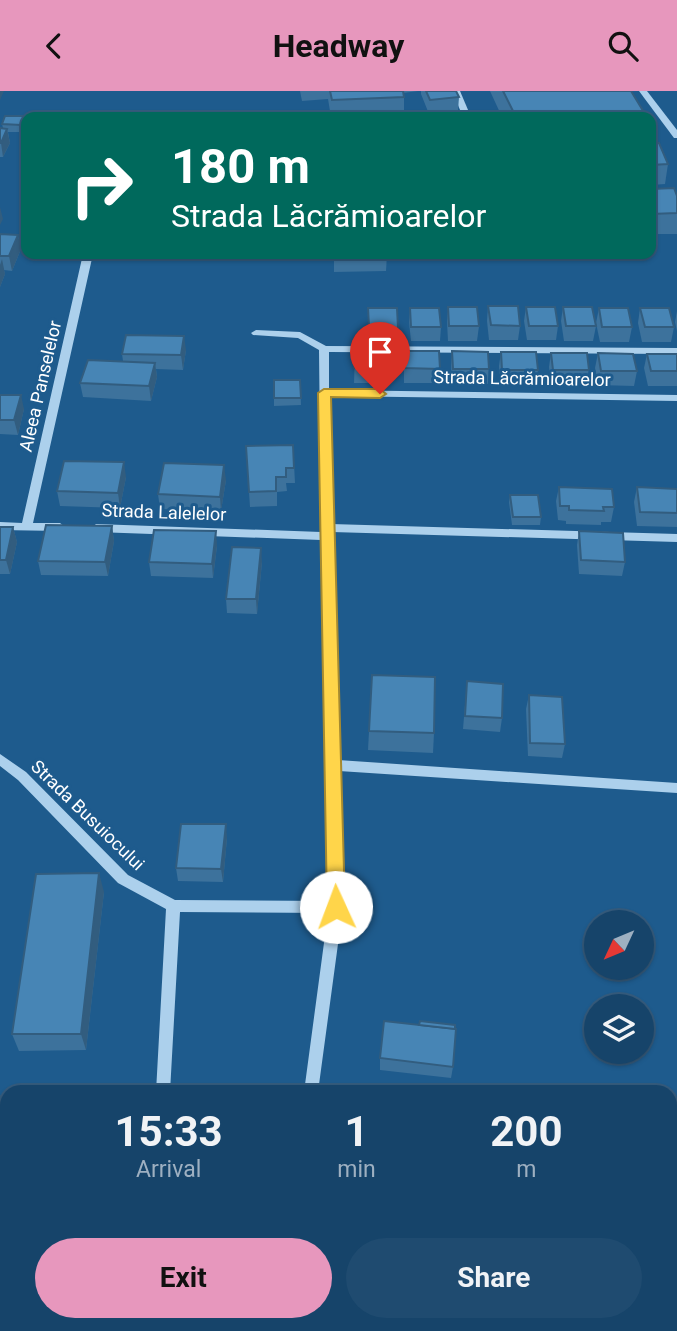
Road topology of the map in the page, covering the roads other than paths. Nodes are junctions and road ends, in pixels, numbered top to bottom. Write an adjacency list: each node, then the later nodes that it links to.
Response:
1 (456, 91): 3 (street)
2 (643, 91): 4 (street)
3 (465, 112)
4 (677, 136)
5 (87, 259): 12 (street, Aleea Panselelor)
6 (256, 333): 7 (street)
7 (324, 349): 8 (street); 9 (street)
8 (677, 351)
9 (324, 393): 10 (street, Strada Lăcrămioarelor); 13 (street)
10 (677, 398)
11 (0, 526): 12 (street, Strada Lalelelor)
12 (27, 526): 13 (street, Strada Lalelelor)
13 (326, 532): 14 (street, Strada Lalelelor); 16 (street)
14 (677, 538)
15 (0, 758): 18 (street, Strada Busuiocului)
16 (332, 765): 17 (street); 19 (street)
17 (677, 788)
18 (173, 906): 19 (street); 20 (street)
19 (336, 907): 21 (street)
20 (163, 1085)
21 (312, 1085)

